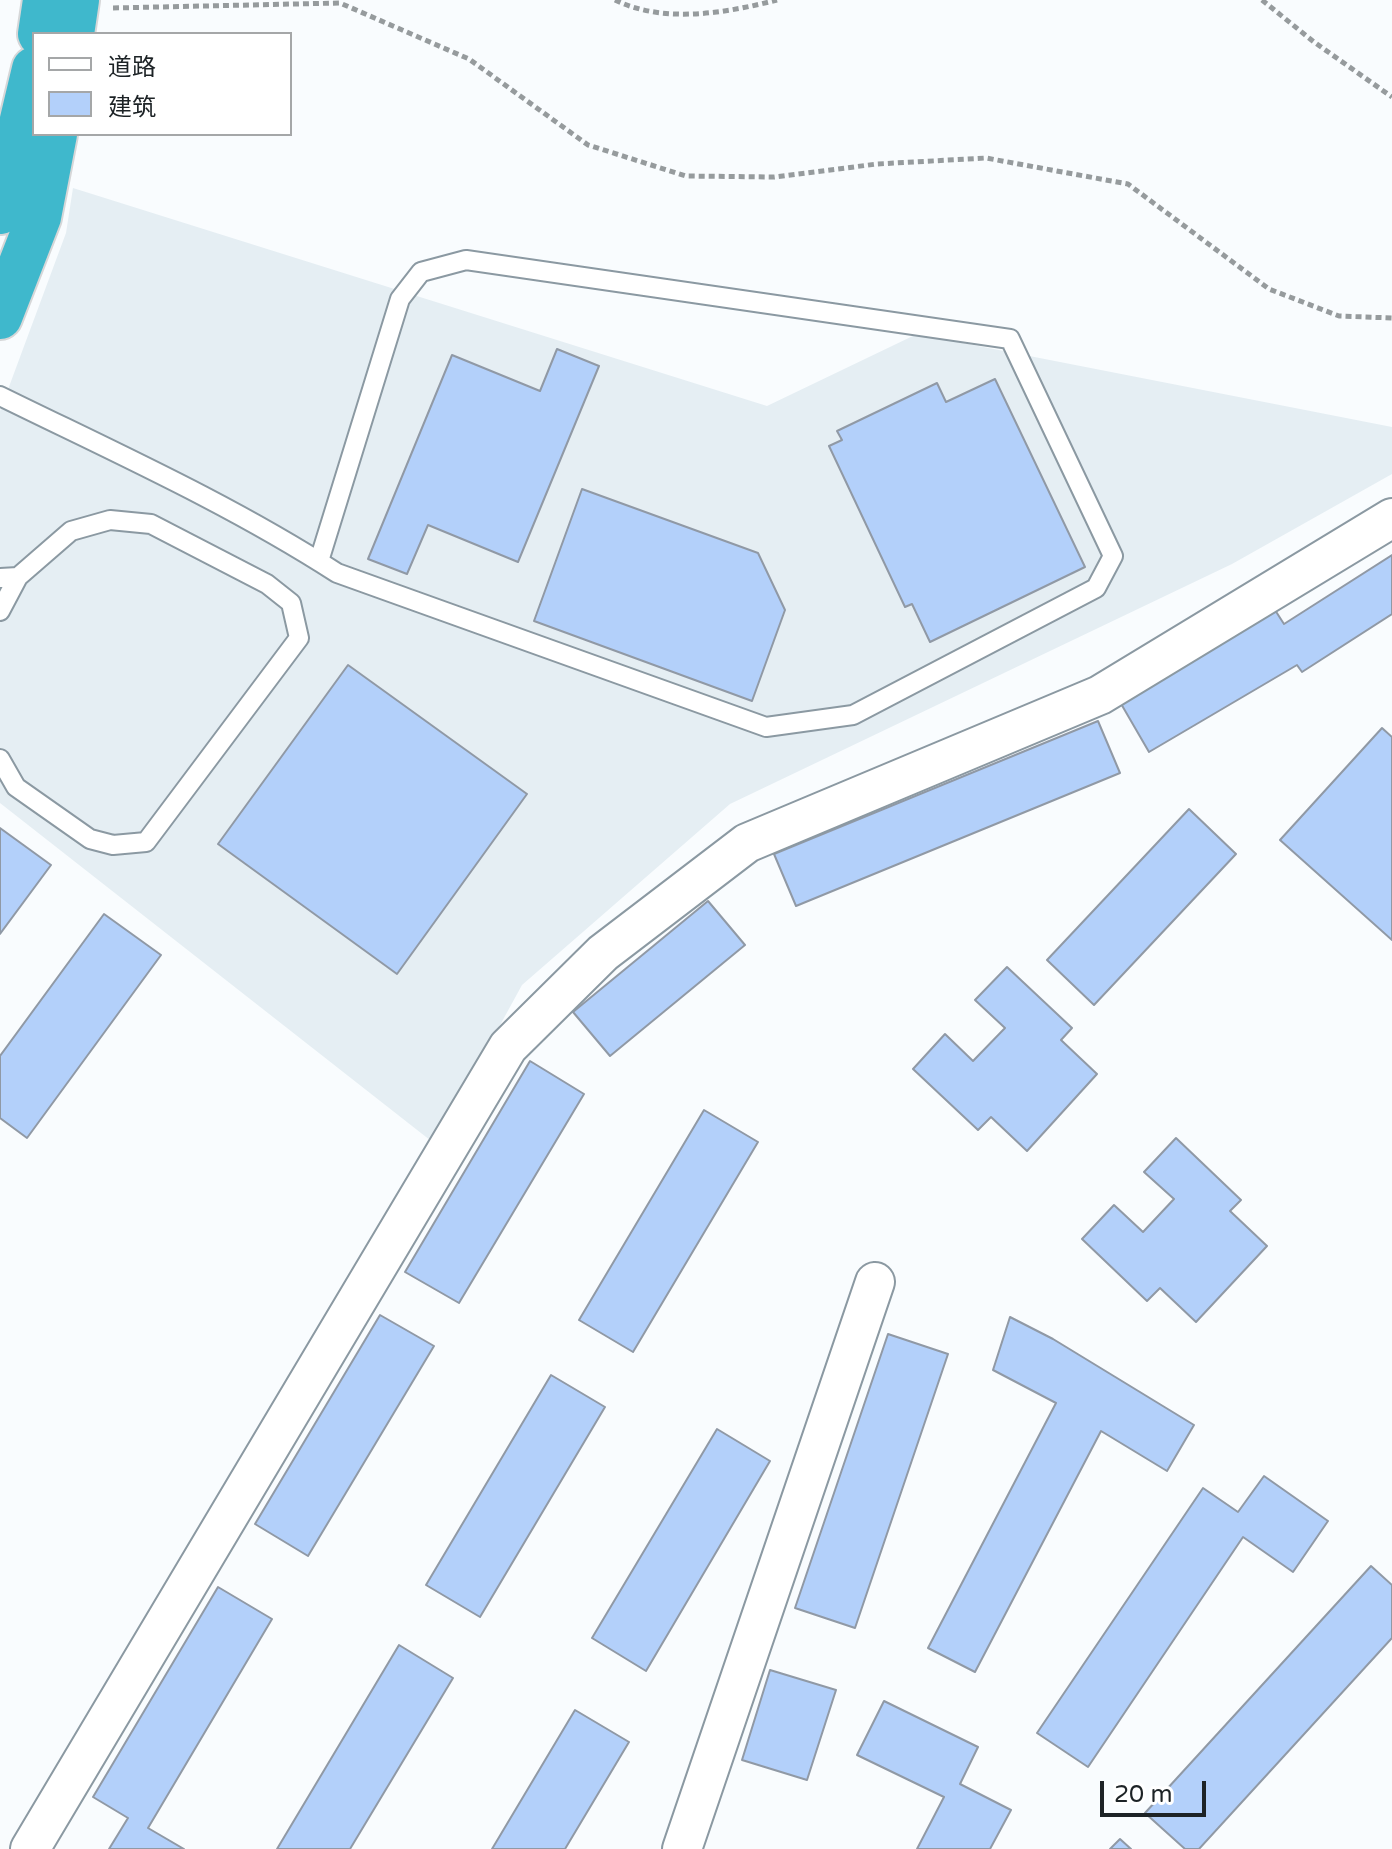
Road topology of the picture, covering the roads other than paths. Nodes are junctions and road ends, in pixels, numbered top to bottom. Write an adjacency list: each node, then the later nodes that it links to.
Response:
1 (68, 11): 2 (highway)
2 (42, 32)
3 (32, 77): 5 (highway)
4 (55, 136): 6 (highway)
5 (0, 212)
6 (0, 317)
7 (0, 396): 9 (lane)
8 (1392, 518): 14 (street)
9 (319, 561): 9 (lane)
10 (9, 577): 11 (lane); 12 (lane)
11 (0, 611)
12 (0, 759)
13 (875, 1282): 15 (street)
14 (30, 1849)
15 (682, 1849)

